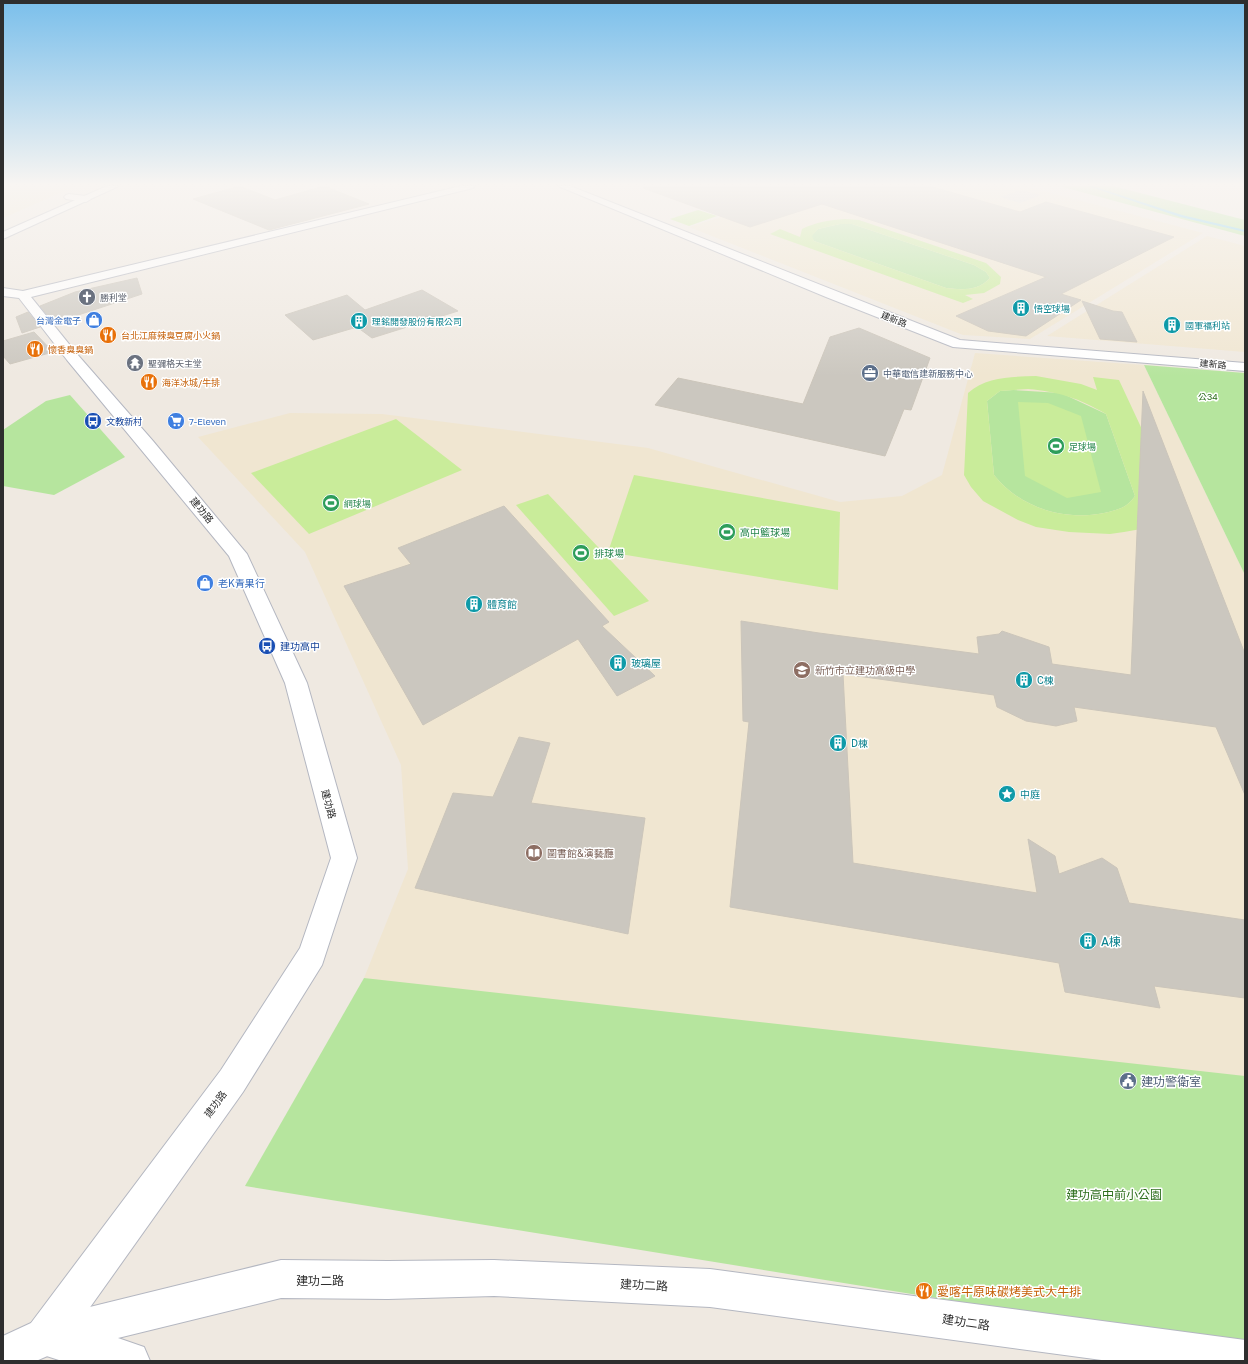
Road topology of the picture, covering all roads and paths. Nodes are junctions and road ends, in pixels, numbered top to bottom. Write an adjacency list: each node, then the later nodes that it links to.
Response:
1 (207, 250): 3 (street)
2 (721, 250): 4 (street, 建新路)
3 (13, 293): 5 (street, 建功路)
4 (1245, 367)
5 (45, 1337): 6 (street, 建功二路); 7 (street, 建功二路); 8 (street)
6 (3, 1356)
7 (1245, 1360)
8 (130, 1361)

